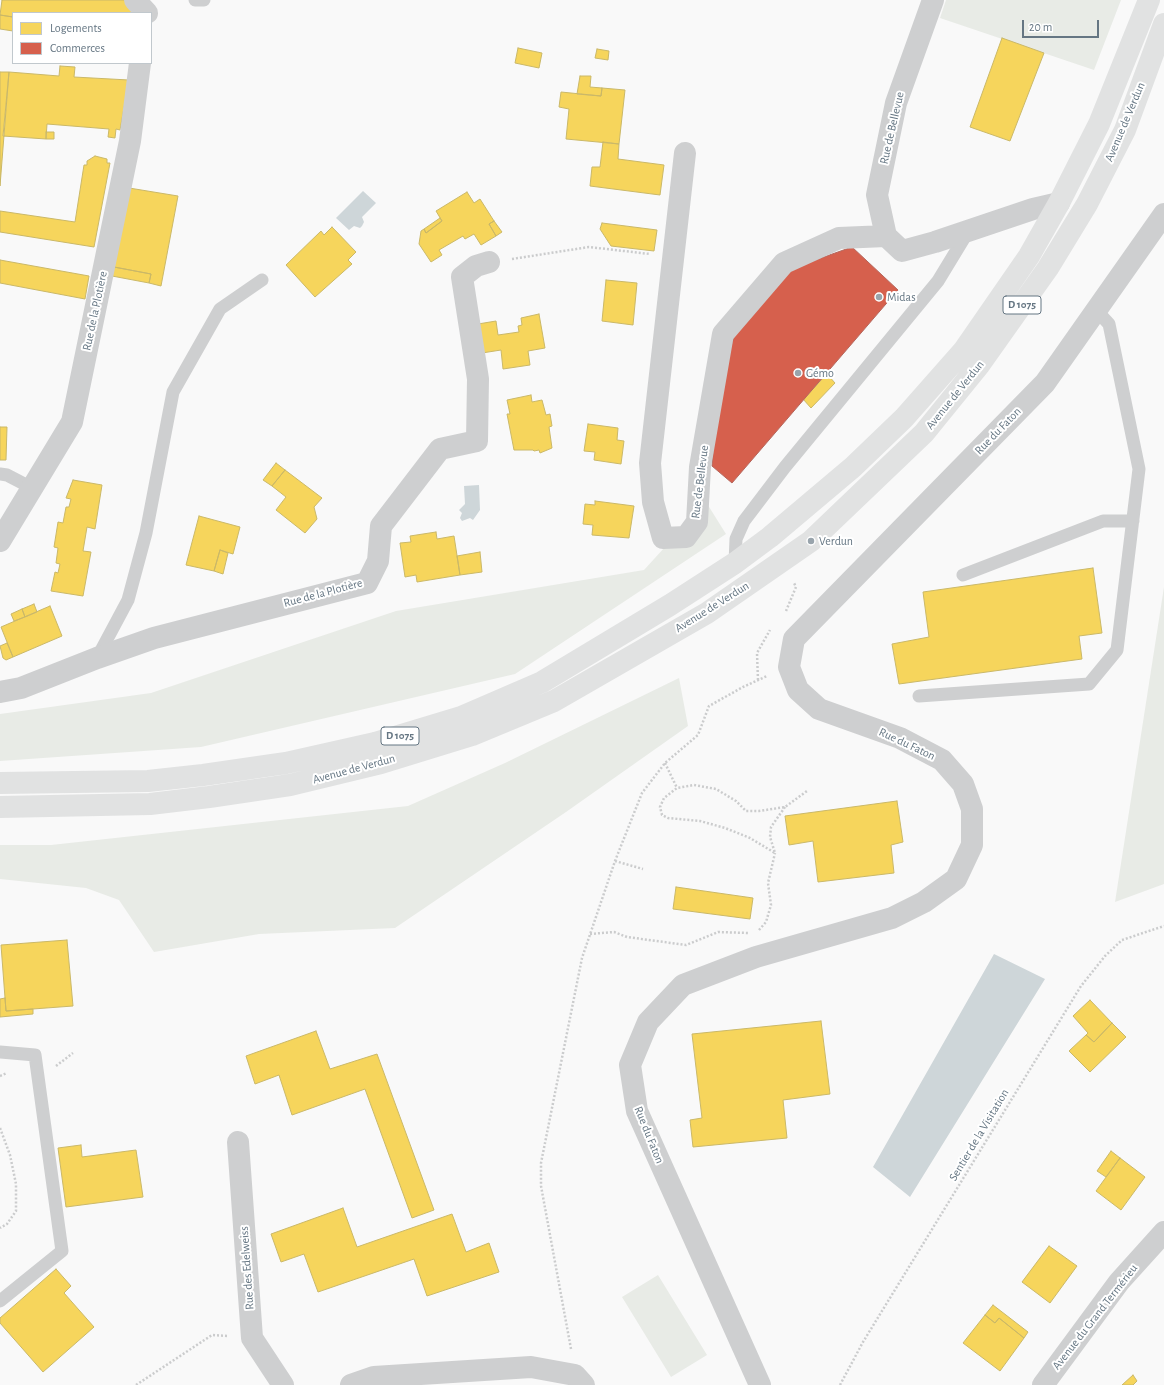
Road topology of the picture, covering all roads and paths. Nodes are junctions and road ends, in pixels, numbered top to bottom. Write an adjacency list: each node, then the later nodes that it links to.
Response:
1 (135, 0): 6 (street)
2 (195, 0): 3 (lane)
3 (204, 0)
4 (933, 0): 13 (street, Rue de Bellevue)
5 (1149, 0): 10 (main road, Avenue de Verdun / D 1075)
6 (146, 12)
7 (1164, 24): 32 (main road, Avenue de Verdun / D 1075)
8 (140, 64): 19 (street, Rue de la Plotière)
9 (685, 153): 15 (street, Rue de Bellevue)
10 (1059, 203): 12 (street); 22 (main road, Avenue de Verdun / D 1075)
11 (1164, 214): 17 (street, Rue du Faton)
12 (969, 230): 13 (street); 22 (lane)
13 (886, 236): 15 (street, Rue de Bellevue)
14 (489, 262): 15 (path); 24 (street, Rue de la Plotière)
15 (672, 262)
16 (262, 280): 24 (lane)
17 (1096, 310): 20 (lane); 25 (street, Rue du Faton)
18 (0, 474): 19 (lane)
19 (32, 488): 21 (street, Rue de la Plotière)
20 (1133, 521): 23 (lane); 27 (lane)
21 (0, 541)
22 (735, 563): 29 (main road, Avenue de Verdun / D 1075)
23 (963, 574)
24 (97, 658): 26 (street, Rue de la Plotière)
25 (789, 667): 28 (path); 50 (street, Rue du Faton)
26 (0, 692)
27 (919, 696)
28 (665, 763): 30 (path); 35 (path)
29 (0, 783)
30 (677, 788): 33 (path); 34 (path)
31 (807, 791): 33 (path)
32 (0, 807)
33 (785, 807): 34 (path)
34 (775, 853): 38 (path)
35 (615, 861): 36 (path); 38 (path)
36 (643, 869)
37 (1164, 926): 51 (path, Sentier de la Visitation)
38 (590, 934): 46 (path)
39 (0, 1052): 44 (lane)
40 (0, 1128): 42 (path)
41 (238, 1142): 45 (street, Rue des Edelweiss)
42 (0, 1228)
43 (1164, 1232): 52 (street, Avenue du Grand Termérieu)
44 (0, 1301)
45 (252, 1338): 47 (path); 48 (street, Rue des Edelweiss)
46 (580, 1380): 49 (street)
47 (136, 1385)
48 (283, 1385)
49 (351, 1385)
50 (760, 1385)
51 (840, 1385)
52 (1043, 1385)

